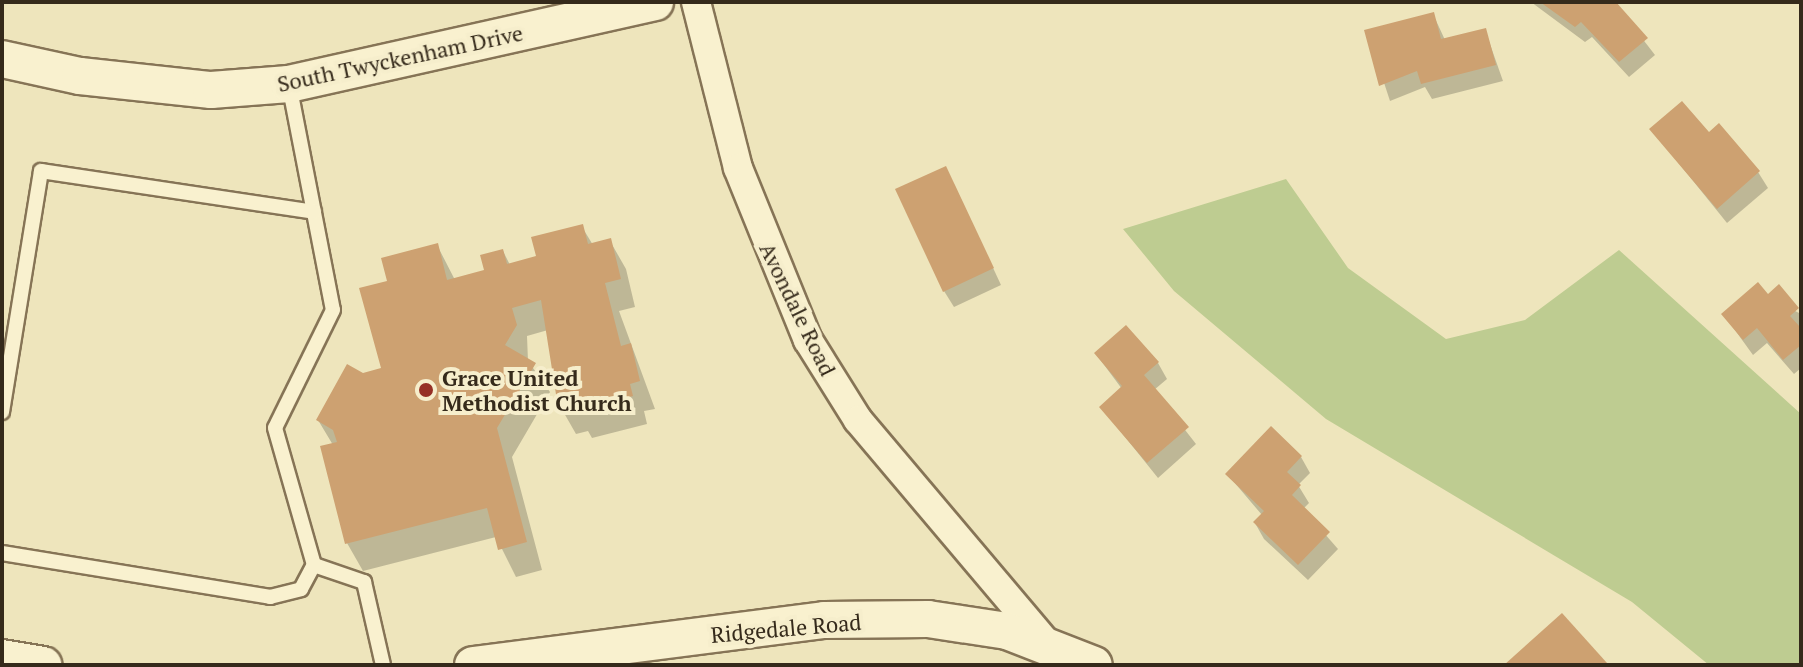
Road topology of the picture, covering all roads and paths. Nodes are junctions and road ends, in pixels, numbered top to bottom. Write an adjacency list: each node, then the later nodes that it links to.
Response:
1 (655, 2): 4 (street, South Twyckenham Drive)
2 (696, 2): 9 (street, Avondale Road)
3 (2, 59): 4 (street, South Twyckenham Drive)
4 (289, 84): 5 (lane)
5 (314, 212): 6 (lane); 8 (lane)
6 (2, 412)
7 (2, 553): 8 (lane)
8 (314, 565): 13 (lane)
9 (1047, 644): 11 (street, Ridgedale Road); 14 (street, Ridgedale Road)
10 (2, 658): 12 (street)
11 (492, 664)
12 (43, 665)
13 (383, 665)
14 (1094, 665)

